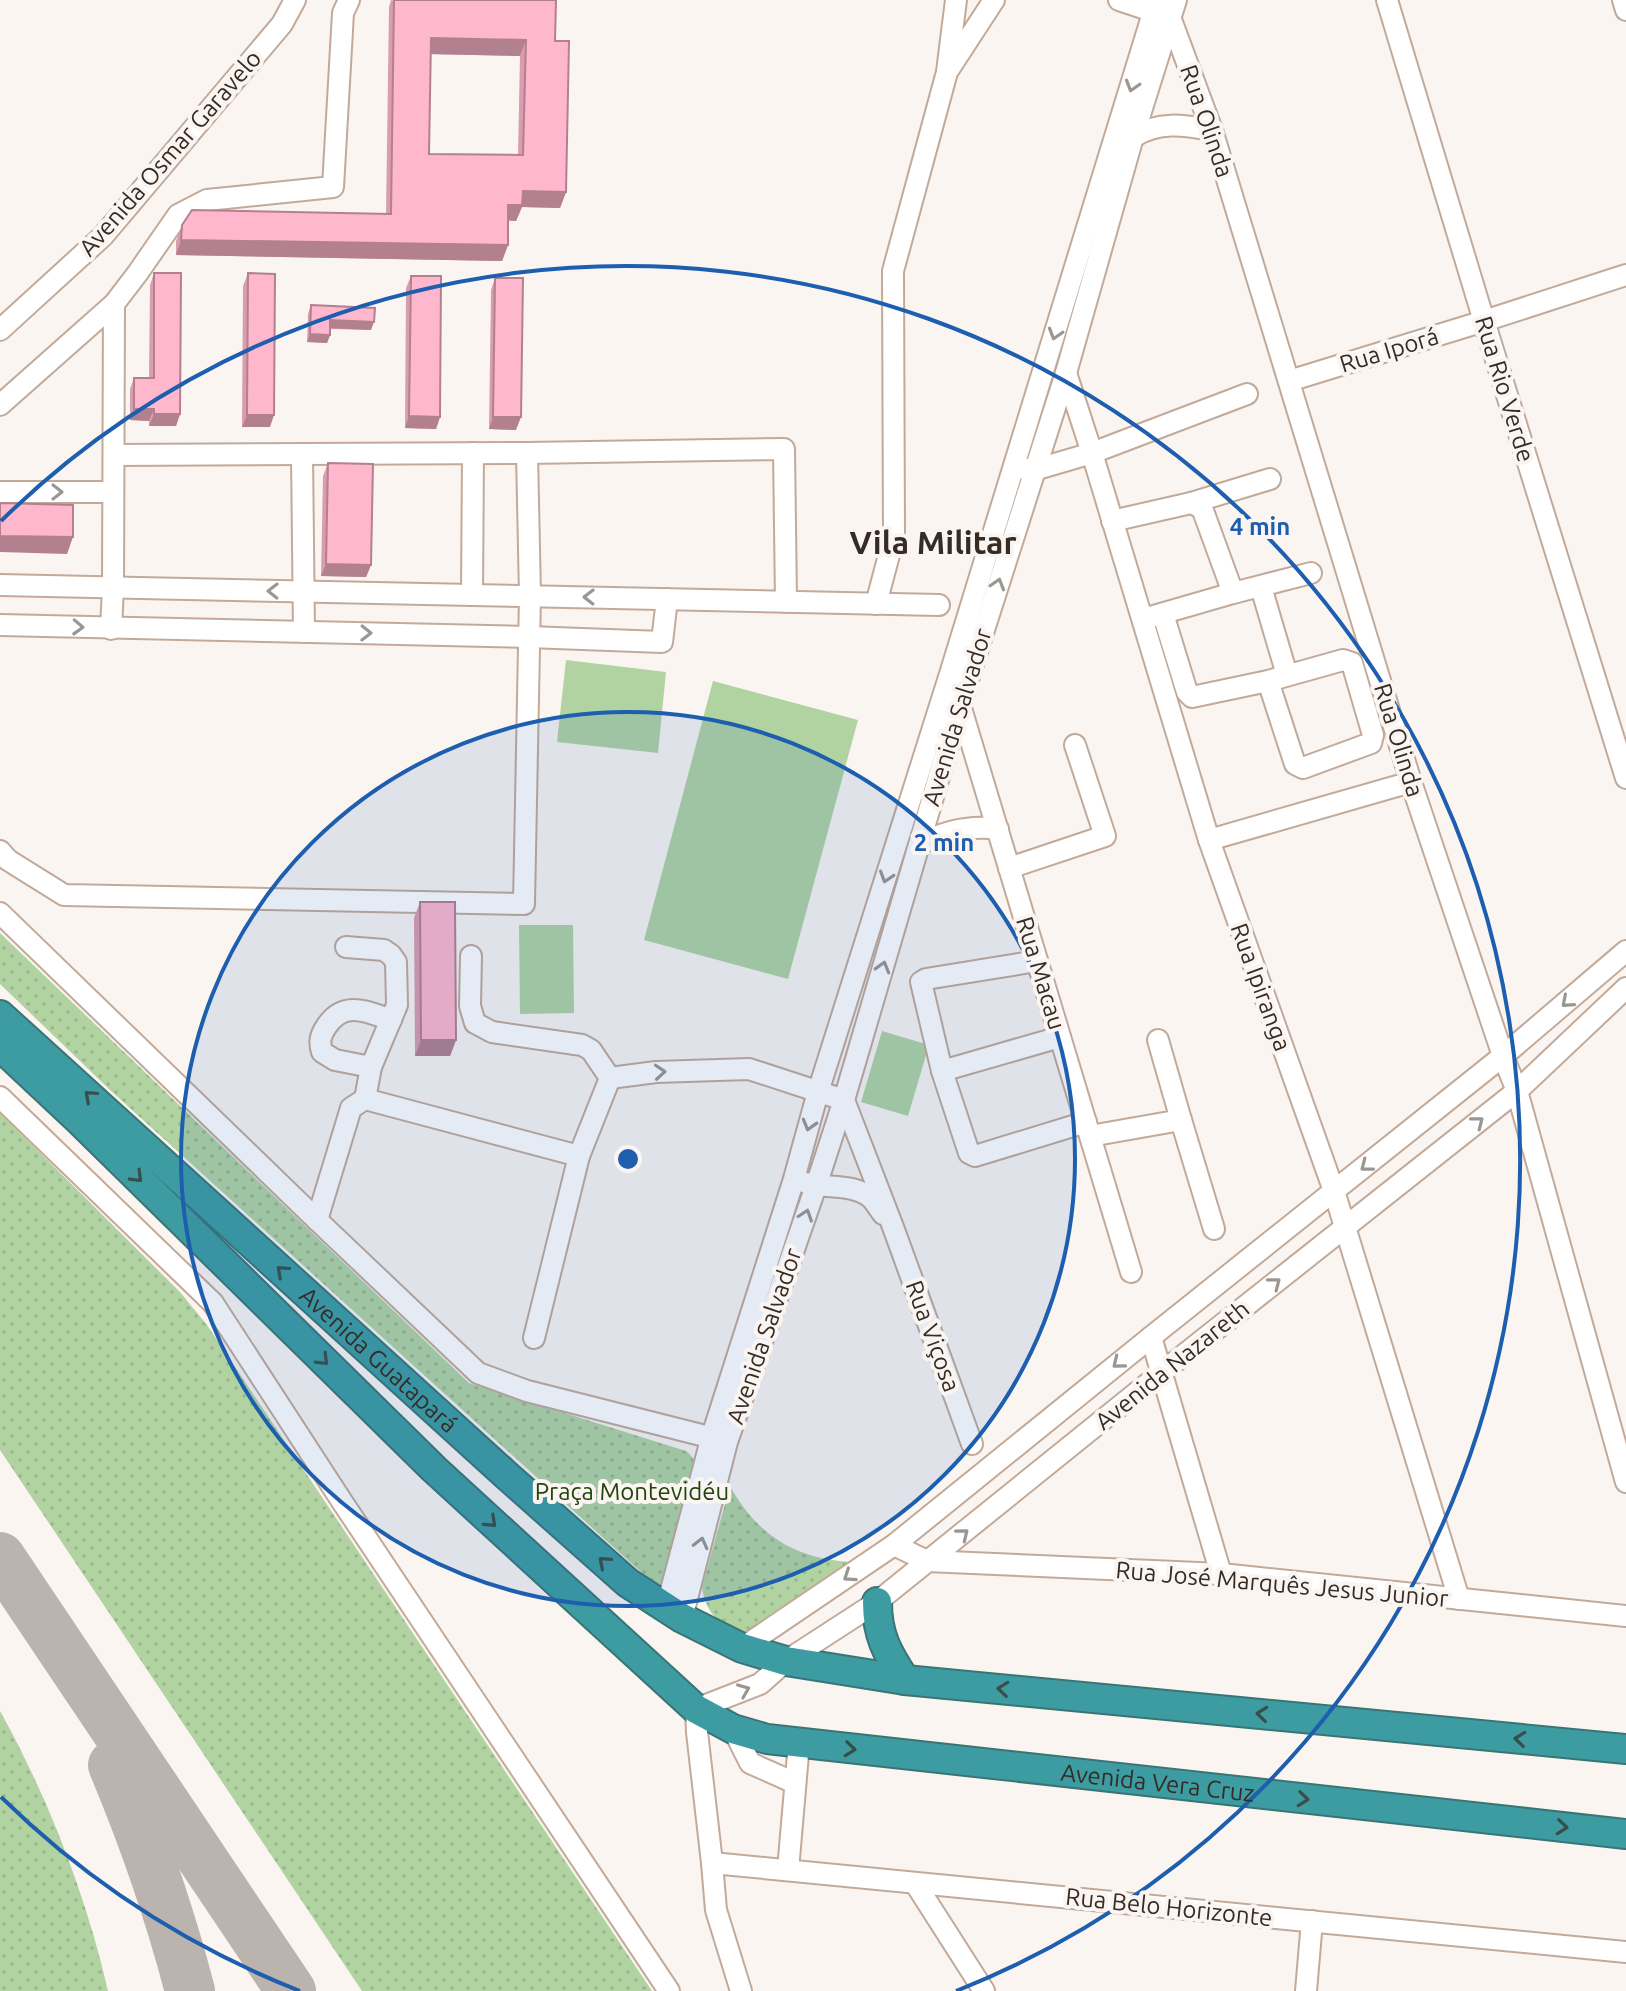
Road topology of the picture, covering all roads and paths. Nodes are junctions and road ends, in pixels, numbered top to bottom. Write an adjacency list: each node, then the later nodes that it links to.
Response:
1 (295, 0): 16 (street, Avenida Osmar Garavelo)
2 (349, 0): 14 (street)
3 (956, 0): 10 (street)
4 (994, 0): 10 (street)
5 (1119, 0): 8 (street)
6 (1387, 0): 15 (street, Rua Rio Verde)
7 (1623, 0): 9 (street)
8 (1164, 7): 11 (street, Rua Olinda); 12 (street, Avenida Salvador)
9 (1626, 10)
10 (947, 72): 42 (street)
11 (1212, 130): 12 (street); 18 (street, Rua Olinda)
12 (1125, 135): 17 (street, Avenida Salvador); 26 (street, Avenida Salvador, one-way to 26)
13 (1626, 275): 15 (street, Rua Iporá)
14 (114, 304): 20 (street); 25 (street)
15 (1484, 321): 18 (street, Rua Iporá); 54 (street, Rua Rio Verde)
16 (0, 330)
17 (1066, 373): 23 (street, Rua Ipiranga); 26 (street, Avenida Salvador)
18 (1289, 381): 55 (street, Rua Olinda)
19 (1247, 394): 23 (street)
20 (0, 405)
21 (473, 453): 22 (street); 24 (street); 38 (street)
22 (527, 453): 39 (street); 41 (street)
23 (1092, 453): 26 (street); 31 (street, Rua Ipiranga)
24 (302, 454): 25 (street); 36 (street)
25 (114, 455): 29 (street)
26 (1023, 469): 50 (street, Avenida Salvador); 52 (street, Avenida Salvador, one-way to 26)
27 (1270, 479): 30 (street)
28 (0, 492): 29 (street, one-way to 29)
29 (113, 492): 34 (street)
30 (1191, 503): 31 (street); 37 (street)
31 (1112, 521): 45 (street, Rua Ipiranga)
32 (1311, 573): 35 (street)
33 (0, 585): 34 (street)
34 (113, 587): 36 (street, one-way to 34); 47 (street)
35 (1261, 587): 37 (street); 51 (street)
36 (303, 591): 38 (street); 48 (street)
37 (1233, 593): 44 (street)
38 (472, 595): 39 (street)
39 (530, 596): 40 (street, one-way to 39); 49 (street)
40 (667, 599): 41 (street); 49 (street)
41 (786, 602): 42 (street)
42 (876, 604): 43 (street)
43 (939, 605)
44 (1163, 614): 45 (street); 51 (street)
45 (1143, 619): 57 (street, Rua Ipiranga)
46 (0, 625): 47 (street, one-way to 47)
47 (111, 629): 48 (street)
48 (304, 632): 49 (street, one-way to 49)
49 (529, 637): 59 (street)
50 (950, 674): 52 (street, Rua Macau); 77 (street, Avenida Salvador, one-way to 77)
51 (1277, 678): 51 (street)
52 (960, 705): 56 (street, Rua Macau); 58 (street, Avenida Salvador)
53 (1075, 745): 60 (street)
54 (1626, 778)
55 (1411, 782): 57 (street); 72 (street, Rua Olinda)
56 (998, 829): 58 (street); 60 (street, Rua Macau)
57 (1209, 840): 86 (street, Rua Ipiranga)
58 (919, 845): 80 (street, Avenida Salvador, one-way to 58)
59 (0, 851)
60 (1009, 868): 65 (street, Rua Macau)
61 (0, 913): 87 (street)
62 (346, 947): 68 (street)
63 (1626, 951): 72 (street, Avenida Nazareth, one-way to 72)
64 (471, 956): 75 (street)
65 (1037, 961): 69 (street, Rua Macau); 74 (street)
66 (1626, 988): 76 (street, Avenida Nazareth)
67 (0, 1015): 95 (highway, Avenida Guatapará, one-way to 67)
68 (391, 1020): 73 (street); 73 (street)
69 (1060, 1037): 74 (street); 82 (street, Rua Macau)
70 (1158, 1040): 81 (street)
71 (0, 1046): 98 (highway, Avenida Guatapará, one-way to 98)
72 (1503, 1056): 76 (street, Rua Olinda); 86 (street, Avenida Nazareth, one-way to 86)
73 (371, 1067): 79 (street)
74 (942, 1071): 82 (street)
75 (610, 1078): 77 (street, one-way to 77); 83 (street)
76 (1517, 1091): 89 (street, Avenida Nazareth, one-way to 76); 100 (street, Rua Olinda)
77 (818, 1092): 80 (street); 84 (street, Avenida Salvador, one-way to 84)
78 (0, 1097): 123 (street)
79 (365, 1099): 83 (street); 87 (street)
80 (844, 1100): 85 (street, Avenida Salvador); 88 (street, Rua Viçosa)
81 (1181, 1120): 82 (street); 90 (street)
82 (1088, 1129): 91 (street, Rua Macau)
83 (579, 1156): 93 (street)
84 (794, 1179): 85 (street, Rua Viçosa); 96 (street, Avenida Salvador)
85 (816, 1186): 88 (street, Rua Viçosa); 96 (street, Avenida Salvador, one-way to 85)
86 (1334, 1191): 89 (street, Rua Ipiranga); 92 (street, Avenida Nazareth)
87 (317, 1220): 96 (street)
88 (893, 1227): 97 (street, Rua Viçosa)
89 (1345, 1227): 94 (street, Avenida Nazareth, one-way to 89); 105 (street, Rua Ipiranga)
90 (1214, 1229)
91 (1131, 1272)
92 (1151, 1337): 94 (street); 99 (street, Avenida Nazareth, one-way to 99)
93 (534, 1338)
94 (1161, 1373): 101 (street, Avenida Nazareth); 104 (street)
95 (466, 1439): 98 (highway); 107 (highway, Avenida Guatapará, one-way to 95)
96 (719, 1439): 107 (street, Avenida Salvador)
97 (972, 1444)
98 (434, 1469): 112 (highway, Avenida Guatapará, one-way to 112)
99 (983, 1472): 101 (street); 102 (street, Avenida Nazareth)
100 (1626, 1482)
101 (1000, 1504): 103 (street, Avenida Nazareth, one-way to 101)
102 (894, 1545): 103 (street, Rua José Marquês Jesus Junior); 109 (street, Avenida Nazareth, one-way to 109)
103 (927, 1561): 104 (street, Rua José Marquês Jesus Junior); 106 (street, Avenida Nazareth)
104 (1221, 1574): 105 (street, Rua José Marquês Jesus Junior)
105 (1459, 1599): 108 (street, Rua José Marquês Jesus Junior)
106 (877, 1602): 110 (street, Avenida Nazareth); 111 (highway)
107 (674, 1614): 109 (highway, Avenida Guatapará)
108 (1626, 1616)
109 (742, 1648): 110 (highway, Avenida Guatapará)
110 (786, 1661): 111 (highway); 112 (street, Avenida Nazareth, one-way to 110)
111 (905, 1680): 115 (highway, one-way to 111)
112 (696, 1709): 113 (highway, Avenida Vera Cruz); 118 (street)
113 (743, 1732): 114 (highway, Avenida Vera Cruz); 116 (street)
114 (799, 1743): 116 (street); 117 (highway, Avenida Vera Cruz, one-way to 117)
115 (1626, 1749)
116 (795, 1783): 119 (street)
117 (1626, 1834)
118 (712, 1863): 119 (street, Rua Belo Horizonte); 124 (street)
119 (788, 1870): 120 (street, Rua Belo Horizonte)
120 (915, 1883): 121 (street, Rua Belo Horizonte); 125 (street)
121 (1312, 1921): 122 (street, Rua Belo Horizonte); 126 (street)
122 (1626, 1952)
123 (669, 1991)
124 (741, 1991)
125 (984, 1991)
126 (1306, 1991)

